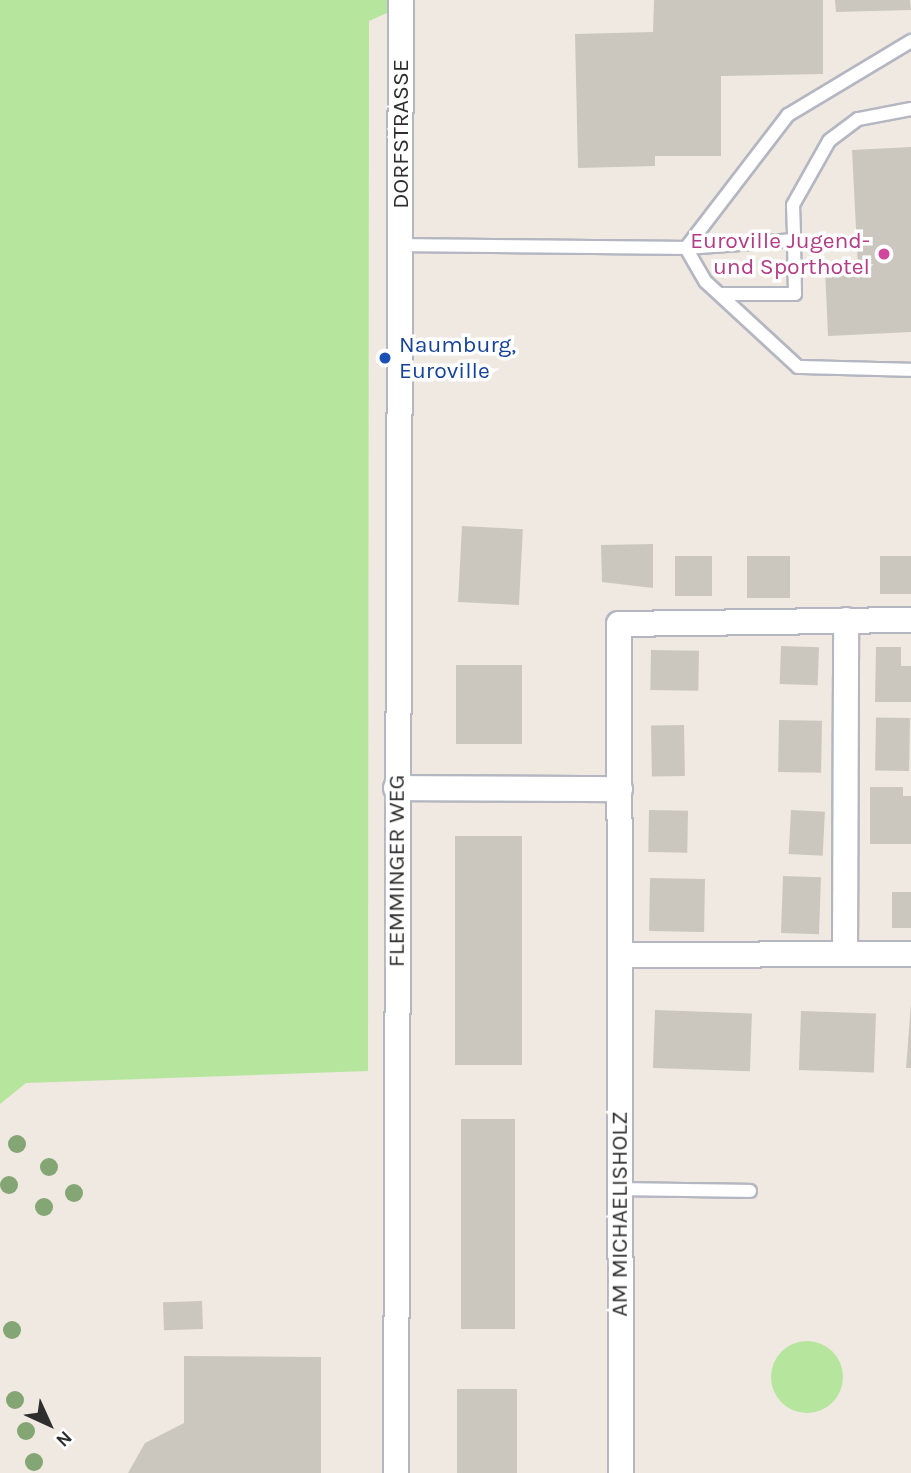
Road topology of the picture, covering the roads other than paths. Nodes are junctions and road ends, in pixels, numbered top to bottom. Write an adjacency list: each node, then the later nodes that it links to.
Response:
1 (401, 0): 6 (street, DORFSTRASSE)
2 (911, 41): 5 (lane)
3 (911, 109): 4 (lane)
4 (794, 240): 5 (lane); 7 (lane)
5 (686, 248): 6 (lane); 7 (lane)
6 (400, 257): 11 (street, FLEMMINGER WEG)
7 (720, 294): 8 (lane)
8 (911, 370)
9 (846, 620): 10 (street, AM MICHAELISHOLZ); 12 (street, AM MICHAELISHOLZ); 13 (street)
10 (911, 620)
11 (396, 788): 12 (street); 18 (street, FLEMMINGER WEG)
12 (620, 789): 15 (street, AM MICHAELISHOLZ)
13 (845, 954): 14 (street); 15 (street)
14 (911, 954)
15 (620, 955): 16 (street, AM MICHAELISHOLZ)
16 (621, 1189): 17 (lane); 19 (street, AM MICHAELISHOLZ)
17 (750, 1191)
18 (397, 1473)
19 (621, 1473)

